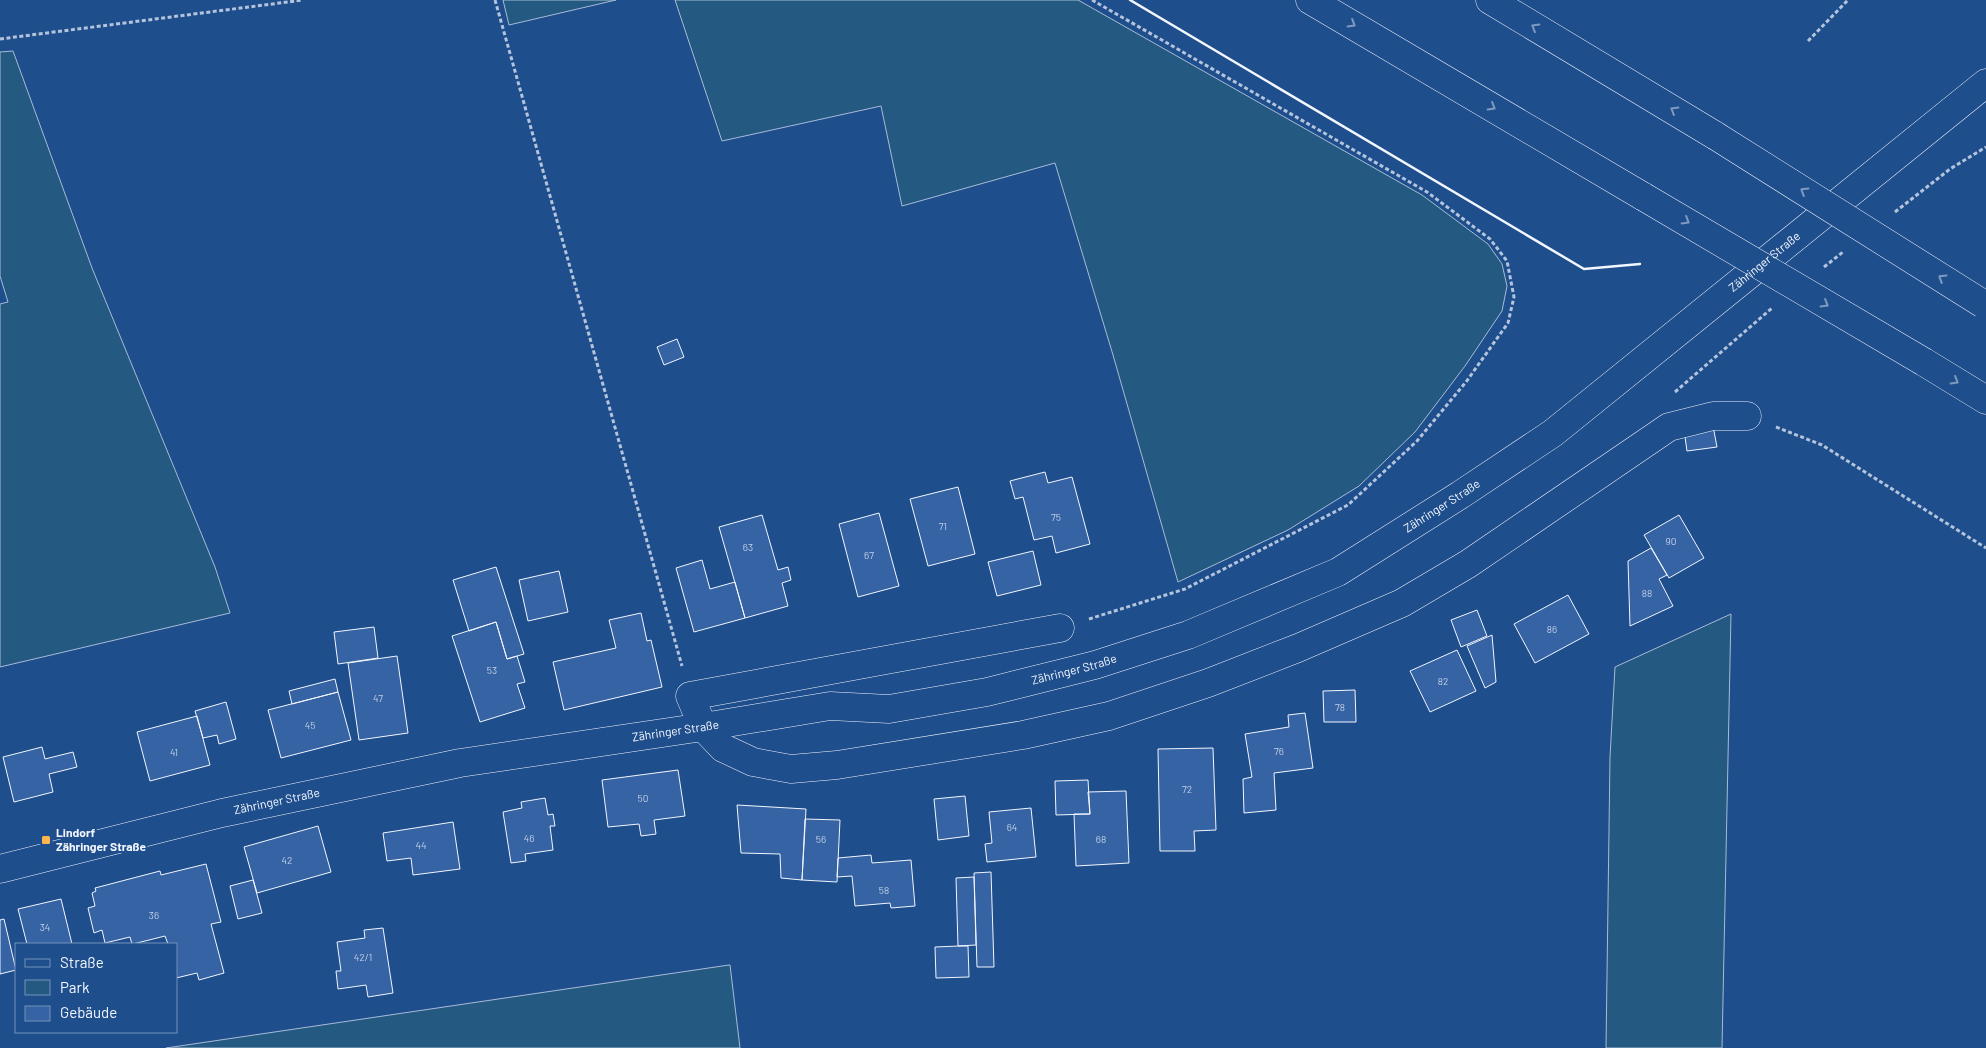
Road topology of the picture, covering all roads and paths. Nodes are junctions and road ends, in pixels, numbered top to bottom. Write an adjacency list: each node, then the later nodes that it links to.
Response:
1 (303, 0): 7 (path)
2 (495, 0): 21 (path)
3 (1092, 0): 20 (path)
4 (1310, 0): 17 (main road, one-way to 17, bridge)
5 (1490, 0): 15 (main road, one-way to 5, bridge)
6 (1848, 0): 8 (path)
7 (0, 39)
8 (1808, 41)
9 (1986, 84): 22 (main road, Zähringer Straße)
10 (1986, 146): 11 (path)
11 (1888, 218)
12 (1848, 248): 13 (path)
13 (1817, 273)
14 (1778, 303): 16 (path)
15 (1984, 304)
16 (1670, 396)
17 (1986, 400)
18 (1748, 416): 19 (path); 22 (main road)
19 (1986, 548)
20 (1060, 628): 21 (main road)
21 (690, 696): 22 (main road)
22 (703, 727): 23 (main road, Zähringer Straße)
23 (0, 869)

